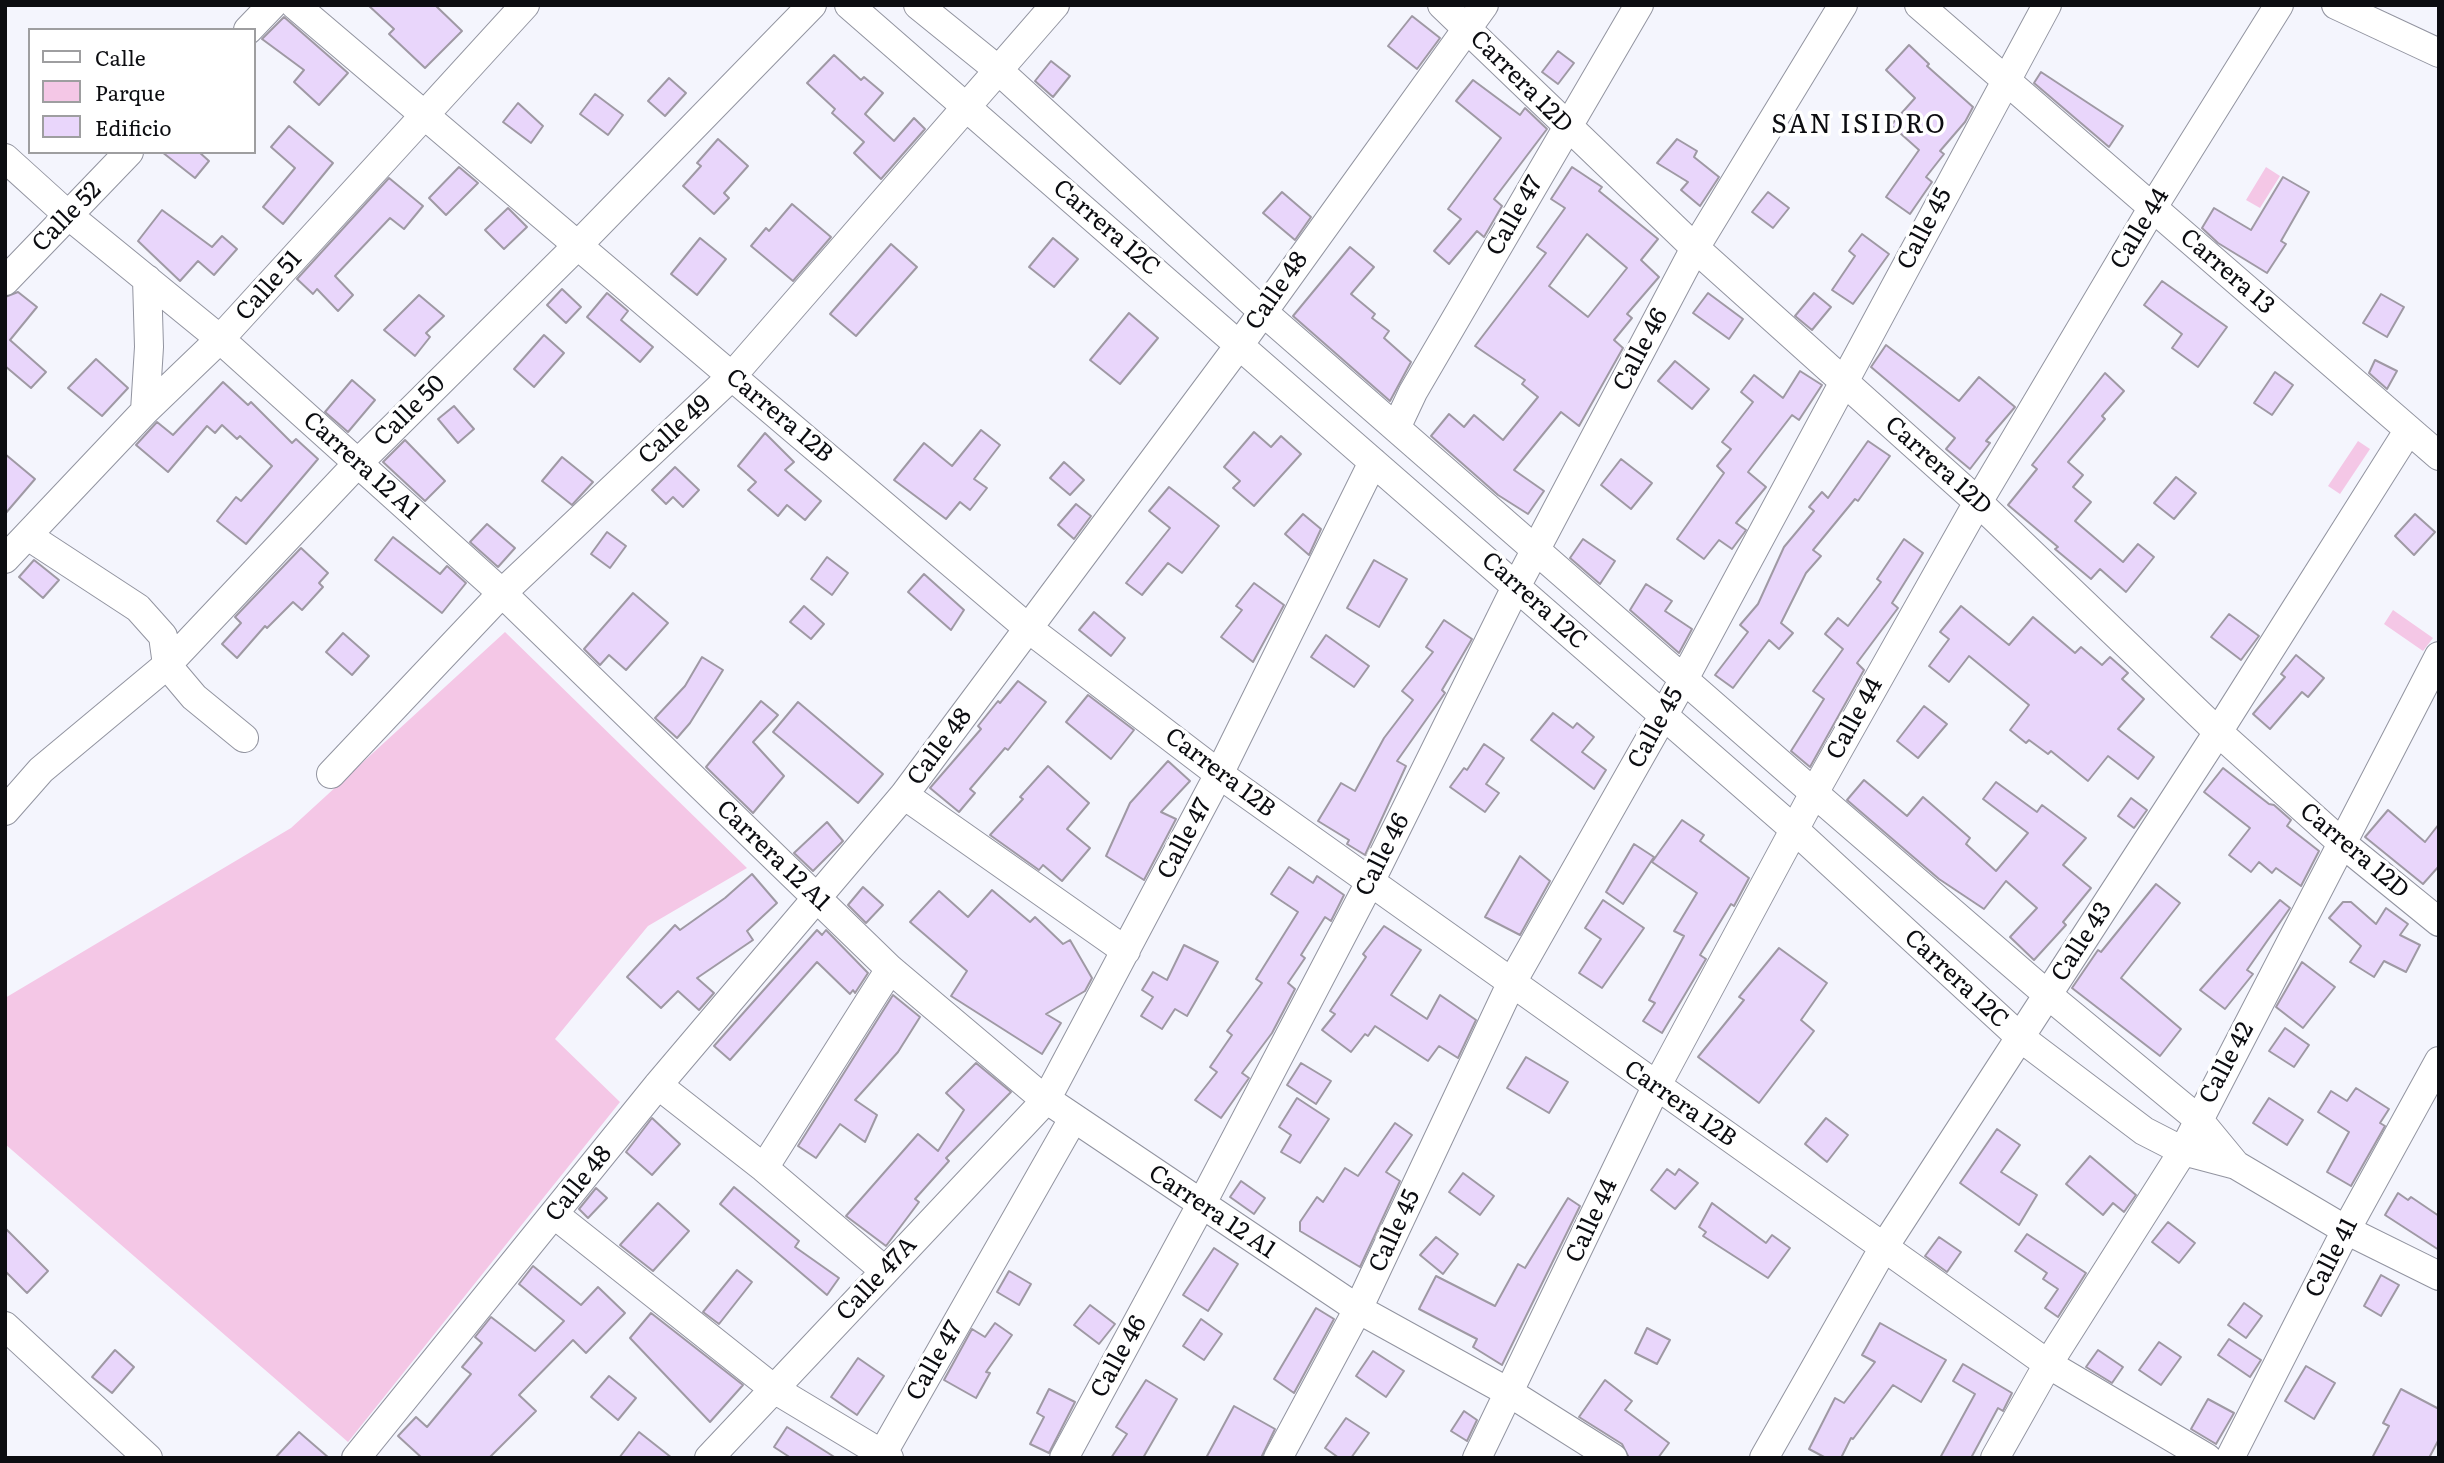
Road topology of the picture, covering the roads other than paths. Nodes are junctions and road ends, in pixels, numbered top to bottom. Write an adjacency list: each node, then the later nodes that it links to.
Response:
1 (272, 5): 16 (street)
2 (295, 5): 22 (street, Carrera 12B)
3 (525, 5): 22 (street, Calle 51)
4 (812, 5): 28 (street, Calle 50)
5 (849, 5): 21 (street, Carrera 12C)
6 (918, 5): 19 (street, Carrera 12C)
7 (1055, 5): 19 (street, Calle 49)
8 (1442, 5): 17 (street, Carrera 12D)
9 (1484, 5): 17 (street, Calle 48)
10 (1639, 5): 23 (street, Calle 47)
11 (1843, 5): 29 (street, Calle 46)
12 (1919, 5): 20 (street, Carrera 13)
13 (2047, 5): 20 (street, Calle 45)
14 (2279, 5): 26 (street, Calle 44)
15 (2336, 5): 18 (street)
16 (250, 28)
17 (1467, 28): 23 (street, Carrera 12D); 32 (street, Calle 48)
18 (2439, 53)
19 (996, 69): 21 (street, Calle 49); 32 (street, Carrera 12C)
20 (2005, 80): 26 (street, Carrera 13); 36 (street, Calle 45)
21 (967, 107): 34 (street, Carrera 12C); 35 (street, Calle 49)
22 (424, 115): 28 (street, Carrera 12B); 33 (street, Calle 51)
23 (1567, 127): 29 (street, Carrera 12D); 38 (street, Calle 47)
24 (127, 154): 27 (street, Calle 52)
25 (5, 158): 27 (street, Carrera 12 A1)
26 (2152, 207): 39 (street, Carrera 13); 43 (street, Calle 44)
27 (68, 215): 30 (street, Carrera 12 A1); 31 (street, Calle 52)
28 (578, 246): 35 (street, Carrera 12B); 42 (street, Calle 50)
29 (1695, 248): 36 (street, Carrera 12D); 45 (street, Calle 46)
30 (146, 279): 33 (street, Carrera 12 A1); 37 (street)
31 (5, 281)
32 (1262, 311): 34 (street, Calle 48); 38 (street, Carrera 12C)
33 (220, 339): 37 (street, Calle 51); 42 (street, Carrera 12 A1)
34 (1240, 344): 41 (street, Carrera 12C); 49 (street, Calle 48)
35 (732, 376): 48 (street, Calle 49); 49 (street, Carrera 12B)
36 (1843, 381): 43 (street, Carrera 12D); 52 (street, Calle 45)
37 (145, 411): 44 (street, Calle 51)
38 (1395, 428): 45 (street, Carrera 12C)
39 (2408, 431): 40 (street, Carrera 13); 54 (street, Calle 43)
40 (2439, 456)
41 (1373, 462): 47 (street, Carrera 12C); 57 (street, Calle 47)
42 (358, 463): 48 (street, Carrera 12 A1); 51 (street, Calle 50)
43 (1978, 502): 54 (street, Carrera 12D); 58 (street, Calle 44)
44 (28, 536): 46 (street, Calle 51); 51 (street)
45 (1538, 548): 47 (street, Calle 46); 52 (street, Carrera 12C)
46 (5, 559)
47 (1517, 585): 53 (street, Carrera 12C); 63 (street, Calle 46)
48 (502, 593): 56 (street, Calle 49); 64 (street, Carrera 12 A1)
49 (1029, 629): 57 (street, Carrera 12B); 59 (street, Calle 48)
50 (2439, 656): 62 (street, Calle 42)
51 (167, 665): 55 (street); 60 (street, Calle 50)
52 (1684, 679): 53 (street, Calle 45); 58 (street, Carrera 12C)
53 (1663, 716): 61 (street, Carrera 12C); 68 (street, Calle 45)
54 (2218, 732): 62 (street, Carrera 12D); 69 (street, Calle 43)
55 (244, 738)
56 (331, 774)
57 (1219, 775): 63 (street, Carrera 12B); 66 (street, Calle 47)
58 (1814, 793): 61 (street, Calle 44); 69 (street, Carrera 12C)
59 (904, 795): 64 (street, Calle 48); 66 (street)
60 (5, 811)
61 (1796, 831): 70 (street, Carrera 12C); 73 (street, Calle 44)
62 (2343, 844): 65 (street, Carrera 12D); 76 (street, Calle 42)
63 (1370, 882): 68 (street, Carrera 12B); 80 (street, Calle 46)
64 (815, 897): 67 (street, Carrera 12 A1); 72 (street, Calle 48)
65 (2439, 922)
66 (1126, 951): 74 (street, Calle 47)
67 (890, 968): 74 (street, Carrera 12 A1); 79 (street)
68 (1511, 984): 73 (street, Carrera 12B); 86 (street, Calle 45)
69 (2048, 995): 70 (street, Calle 43); 76 (street, Carrera 12C)
70 (2021, 1038): 77 (street, Carrera 12C); 83 (street, Calle 43)
71 (2439, 1060): 82 (street, Calle 41)
72 (658, 1085): 79 (street); 81 (street, Calle 48)
73 (1656, 1087): 83 (street, Carrera 12B); 90 (street, Calle 44)
74 (1046, 1100): 75 (street, Carrera 12 A1); 84 (street, Calle 47A)
75 (1073, 1119): 80 (street, Carrera 12 A1); 91 (street, Calle 47)
76 (2198, 1119): 77 (street, Calle 42); 78 (street, Carrera 12C)
77 (2183, 1151): 78 (street, Carrera 12C); 88 (street, Calle 42)
78 (2236, 1165): 82 (street, Carrera 12C)
79 (764, 1168): 84 (street)
80 (1202, 1205): 86 (street, Carrera 12 A1); 95 (street, Calle 46)
81 (555, 1215): 89 (street); 93 (street, Calle 48)
82 (2346, 1230): 85 (street, Carrera 12C); 102 (street, Calle 41)
83 (1884, 1247): 88 (street, Carrera 12B); 99 (street, Calle 43)
84 (885, 1271): 89 (street, Calle 47A)
85 (2439, 1276)
86 (1358, 1309): 90 (street, Carrera 12 A1); 96 (street, Calle 45)
87 (9, 1336): 92 (street)
88 (2048, 1364): 100 (street, Calle 42); 101 (street, Carrera 12B)
89 (774, 1389): 91 (street); 94 (street, Calle 47A)
90 (1510, 1393): 97 (street, Calle 44); 98 (street, Carrera 12 A1)
91 (884, 1456)
92 (148, 1458)
93 (356, 1458)
94 (709, 1458)
95 (1064, 1458)
96 (1278, 1458)
97 (1477, 1458)
98 (1613, 1458)
99 (1764, 1458)
100 (1995, 1458)
101 (2207, 1458)
102 (2230, 1458)

